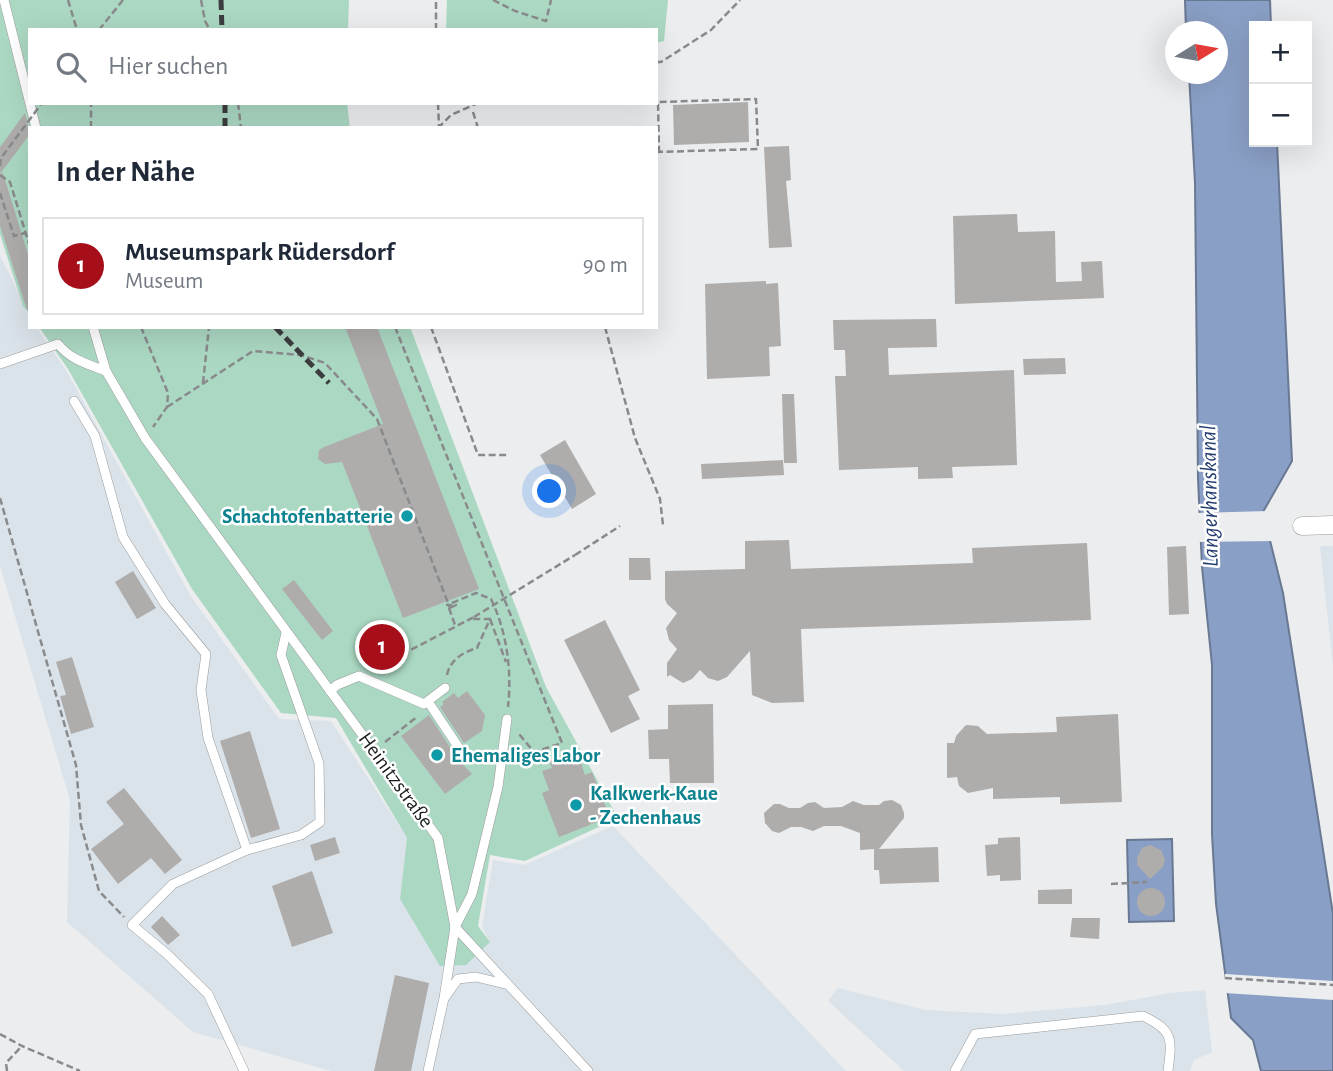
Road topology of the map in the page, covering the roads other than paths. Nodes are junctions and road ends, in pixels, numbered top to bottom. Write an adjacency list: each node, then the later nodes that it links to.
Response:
1 (4, 0): 2 (lane)
2 (28, 96)
3 (30, 105): 4 (lane)
4 (36, 126)
5 (94, 329): 7 (lane, Heinitzstraße)
6 (0, 363): 7 (lane)
7 (106, 371): 11 (lane, Heinitzstraße)
8 (74, 401): 17 (lane)
9 (1333, 525): 10 (street)
10 (1302, 526)
11 (286, 633): 13 (lane, Heinitzstraße); 17 (lane)
12 (445, 688): 14 (lane)
13 (330, 691): 14 (lane); 18 (lane, Heinitzstraße)
14 (426, 704): 16 (lane)
15 (507, 719): 18 (lane)
16 (463, 754)
17 (247, 850): 21 (lane)
18 (456, 927): 19 (lane); 20 (lane, Heinitzstraße)
19 (509, 986): 20 (lane); 23 (lane)
20 (444, 998): 22 (lane, Heinitzstraße)
21 (244, 1071)
22 (428, 1071)
23 (588, 1071)
24 (955, 1071): 25 (lane)
25 (1168, 1071)

